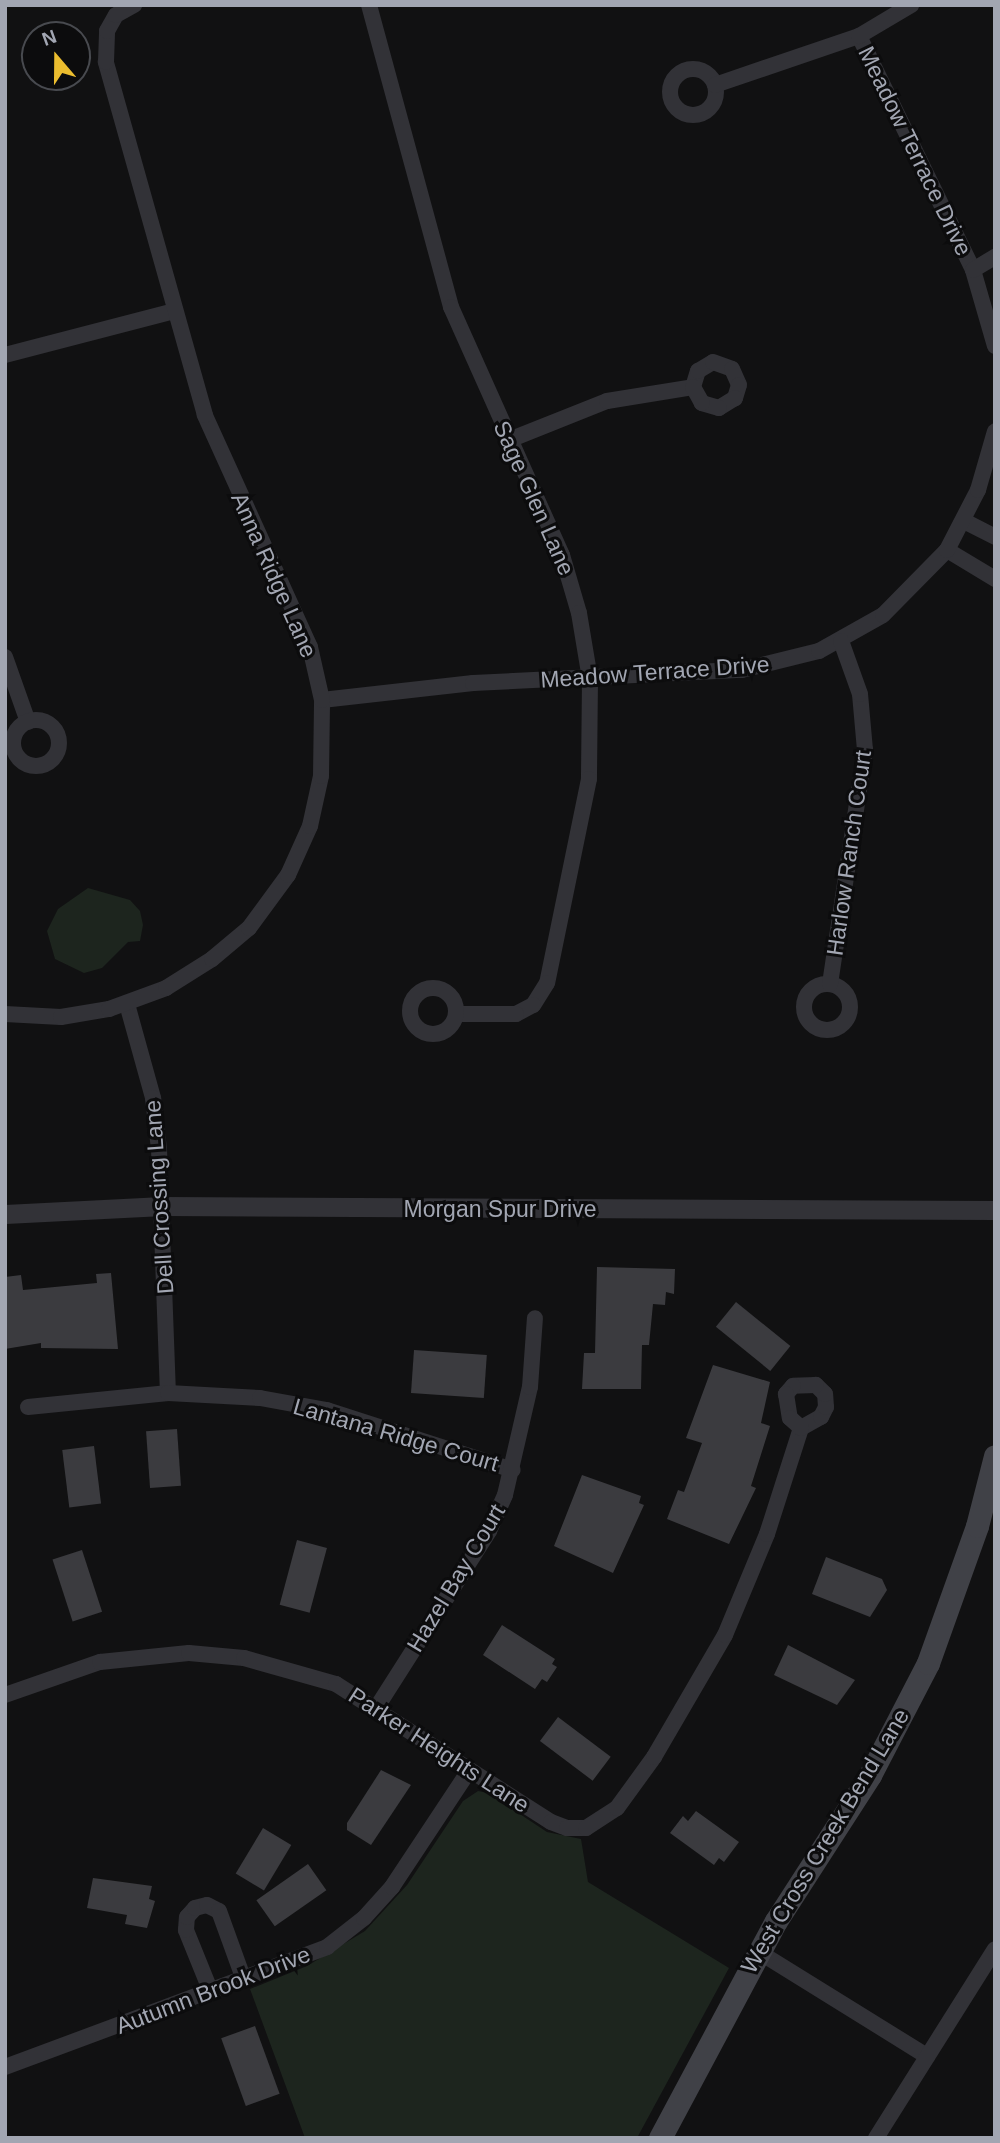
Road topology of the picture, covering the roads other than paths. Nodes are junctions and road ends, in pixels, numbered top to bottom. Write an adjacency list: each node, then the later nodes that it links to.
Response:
1 (134, 5): 8 (street, Anna Ridge Lane)
2 (369, 5): 13 (street, Sage Glen Lane)
3 (911, 5): 4 (street)
4 (859, 36): 5 (street); 7 (street, Meadow Terrace Drive)
5 (715, 85)
6 (995, 257): 7 (street)
7 (973, 270): 9 (street, Meadow Terrace Drive)
8 (174, 311): 10 (street); 21 (street, Anna Ridge Lane)
9 (995, 346)
10 (5, 355)
11 (693, 387): 13 (street)
12 (995, 431): 14 (street, Meadow Terrace Drive)
13 (509, 440): 20 (street, Sage Glen Lane)
14 (964, 521): 15 (street); 16 (street, Meadow Terrace Drive)
15 (995, 537)
16 (947, 550): 17 (street); 18 (street, Meadow Terrace Drive)
17 (995, 579)
18 (841, 641): 20 (street, Meadow Terrace Drive); 23 (street, Harlow Ranch Court)
19 (5, 657): 22 (street)
20 (590, 679): 21 (street, Meadow Terrace Drive); 26 (street, Sage Glen Lane)
21 (322, 700): 24 (street, Anna Ridge Lane)
22 (28, 722)
23 (830, 984)
24 (127, 1004): 25 (street, Anna Ridge Lane); 27 (street, Dell Crossing Lane)
25 (5, 1014)
26 (456, 1014)
27 (163, 1206): 28 (street, Morgan Spur Drive); 29 (street, Morgan Spur Drive); 31 (street, Dell Crossing Lane)
28 (995, 1210)
29 (5, 1214)
30 (535, 1318): 35 (street, Hazel Bay Court)
31 (168, 1393): 32 (street, Lantana Ridge Court); 35 (street, Lantana Ridge Court)
32 (28, 1407)
33 (801, 1428): 38 (street, Parker Heights Lane)
34 (995, 1456): 40 (main road, West Cross Creek Bend Lane)
35 (513, 1470): 37 (street, Hazel Bay Court)
36 (5, 1695): 37 (street, Parker Heights Lane)
37 (377, 1707): 38 (street, Parker Heights Lane)
38 (468, 1772): 41 (street, Autumn Brook Drive)
39 (995, 1949): 43 (street)
40 (759, 1952): 43 (street); 45 (main road, West Cross Creek Bend Lane)
41 (244, 1980): 42 (street, Autumn Brook Drive); 42 (street)
42 (211, 1992): 44 (street, Autumn Brook Drive)
43 (927, 2056): 46 (street)
44 (5, 2067)
45 (660, 2138)
46 (876, 2138)

